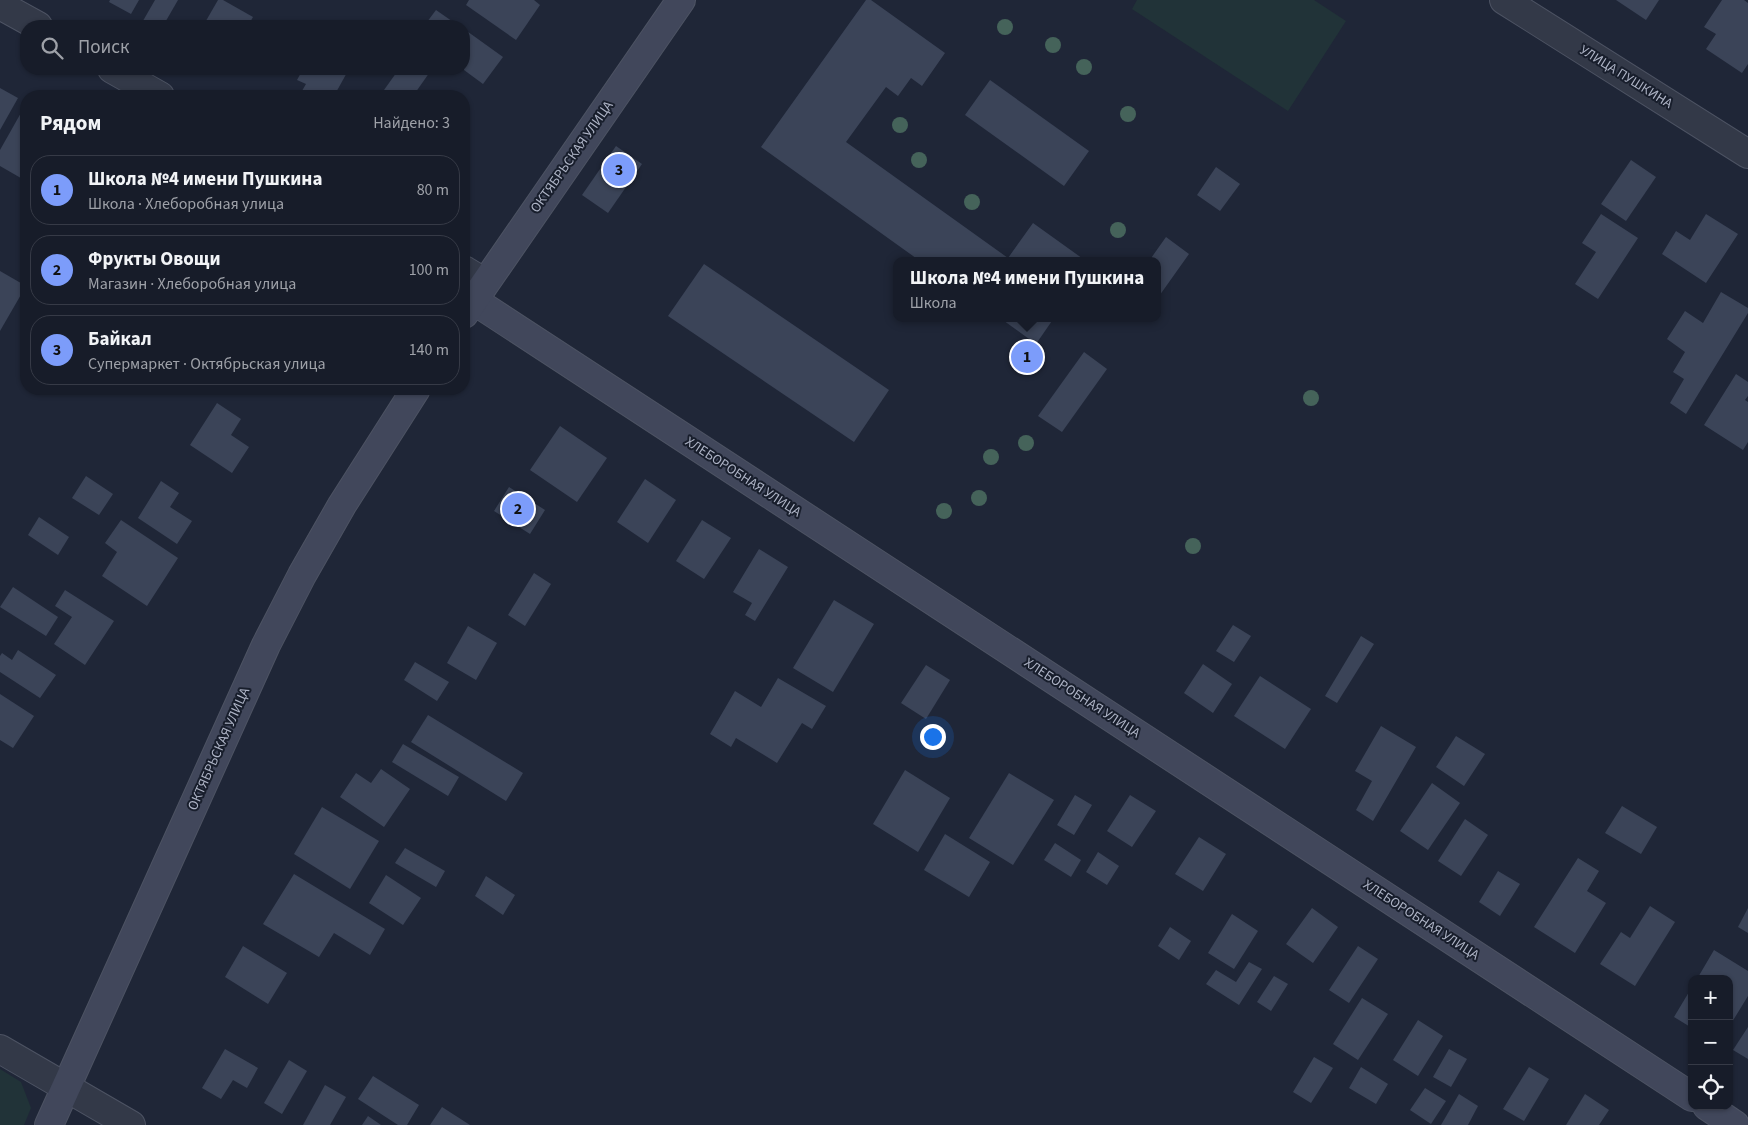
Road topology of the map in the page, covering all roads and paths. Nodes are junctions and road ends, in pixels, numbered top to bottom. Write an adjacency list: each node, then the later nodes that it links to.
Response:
1 (681, 0): 8 (street, ОКТЯБРЬСКАЯ УЛИЦА)
2 (1504, 0): 7 (street, УЛИЦА ПУШКИНА)
3 (0, 5): 4 (street)
4 (27, 20)
5 (123, 75): 6 (street)
6 (149, 90)
7 (1748, 154)
8 (471, 292): 12 (street, ХЛЕБОРОБНАЯ УЛИЦА)
9 (412, 395): 11 (street, ОКТЯБРЬСКАЯ УЛИЦА)
10 (0, 1049): 11 (street)
11 (65, 1087): 14 (street, ОКТЯБРЬСКАЯ УЛИЦА); 15 (street)
12 (1688, 1094)
13 (1712, 1110): 16 (street)
14 (50, 1125)
15 (131, 1125)
16 (1735, 1125)

